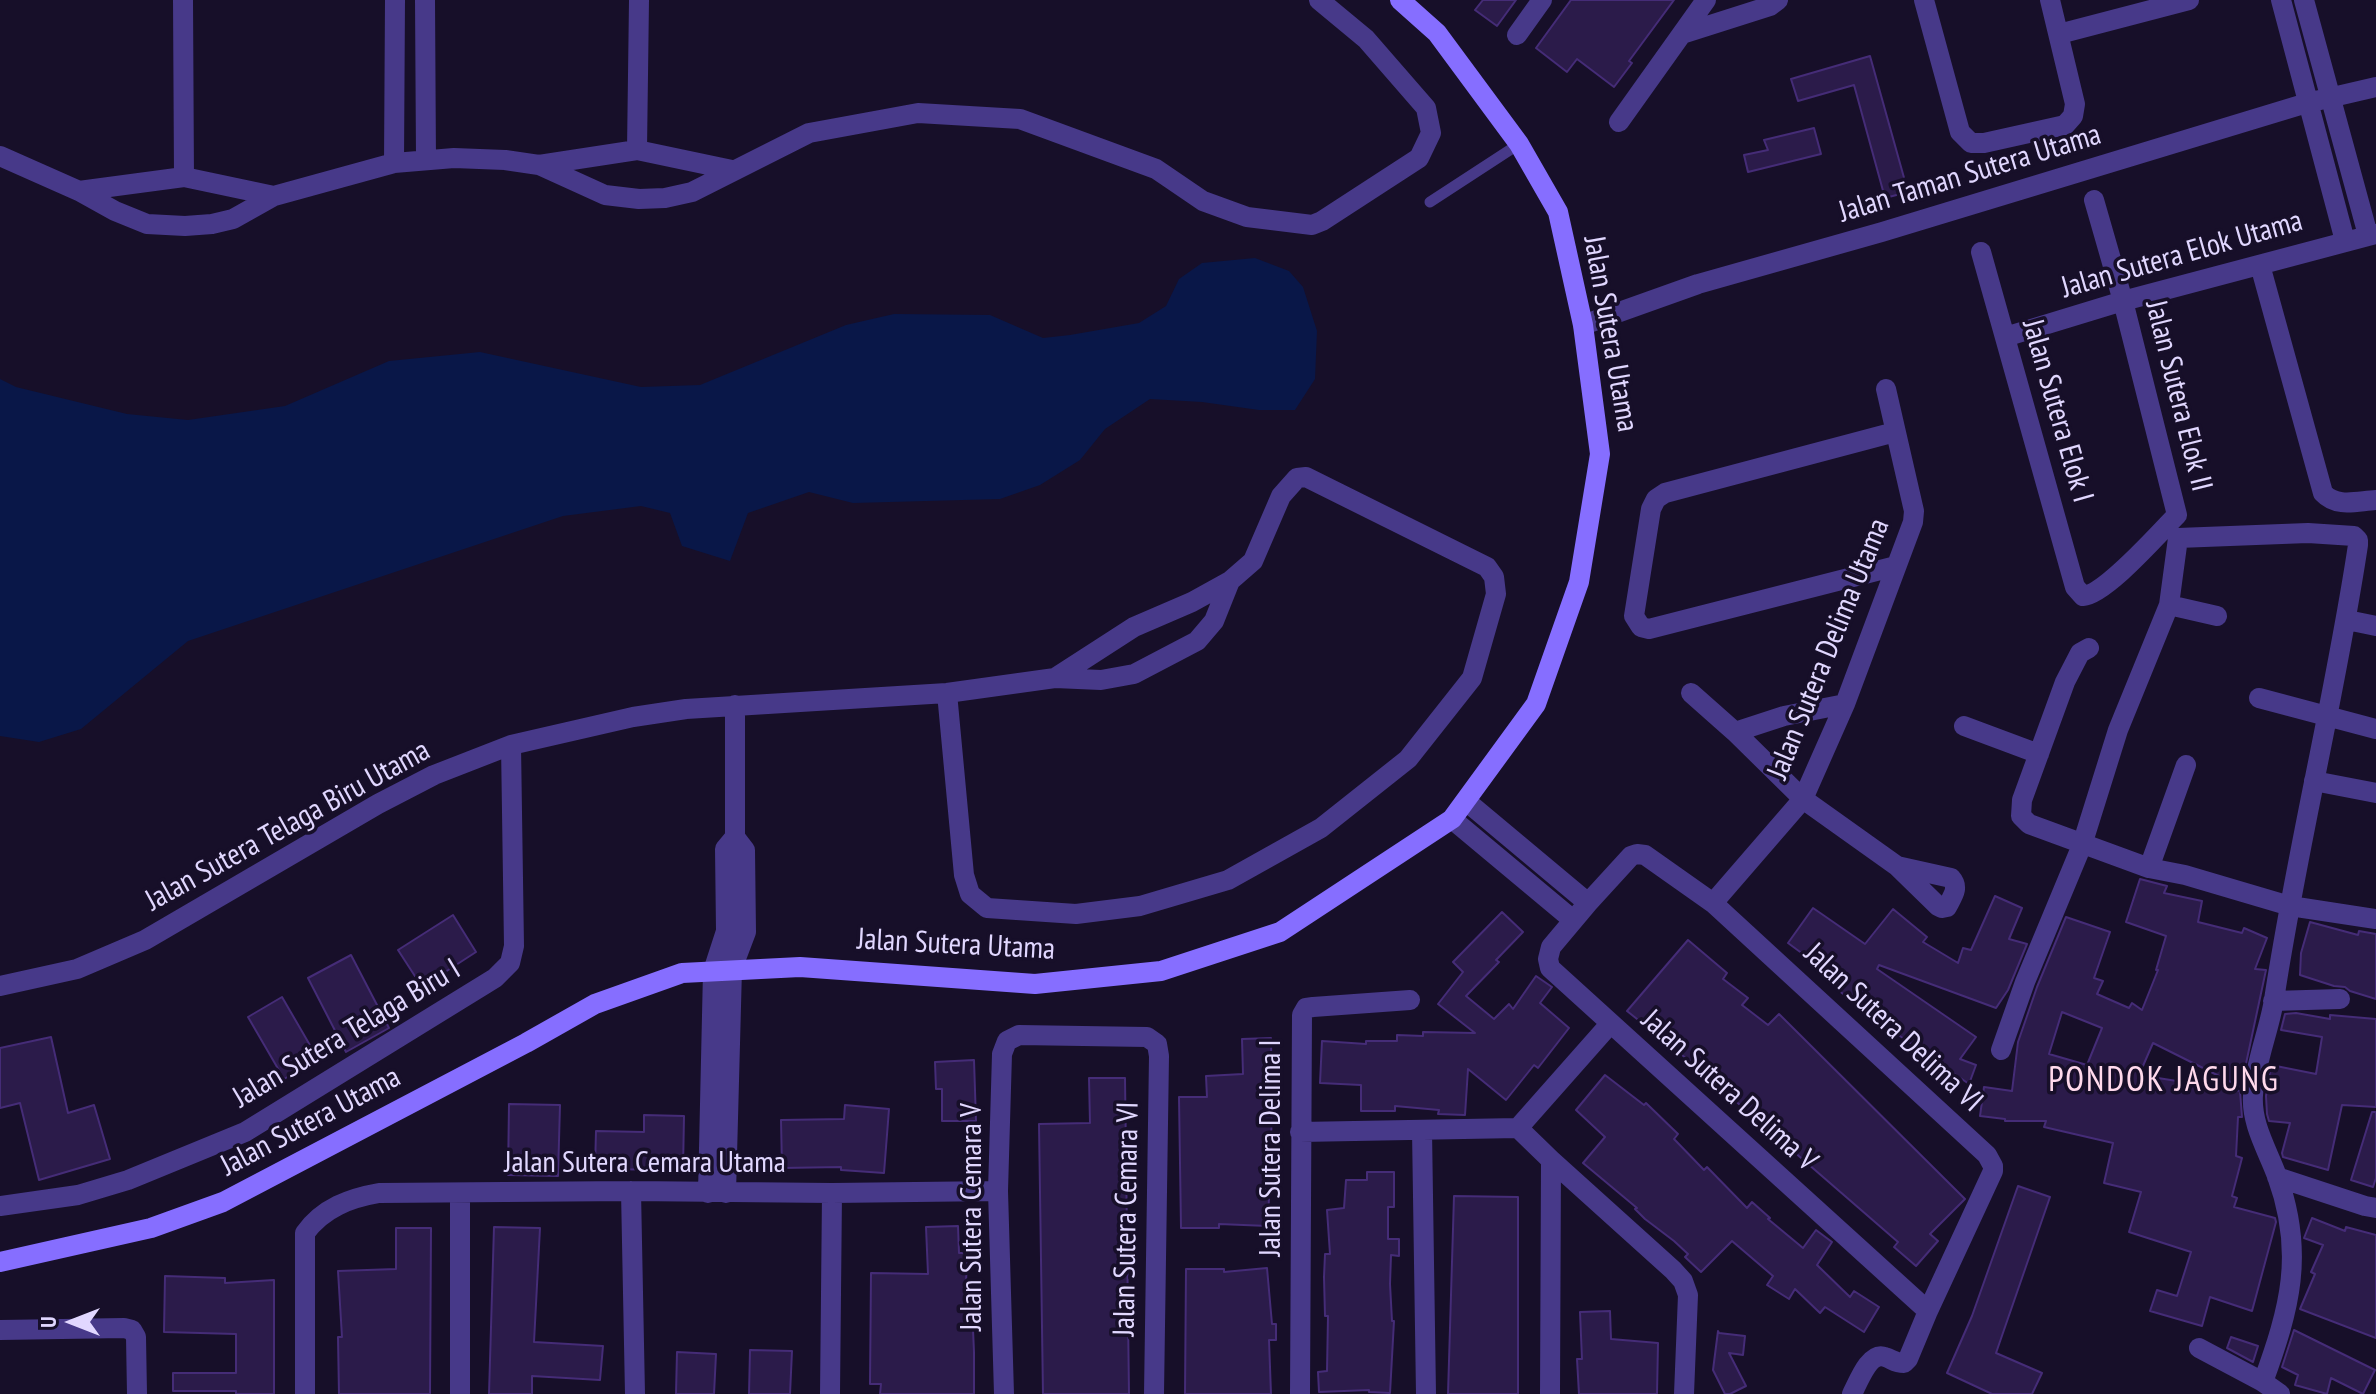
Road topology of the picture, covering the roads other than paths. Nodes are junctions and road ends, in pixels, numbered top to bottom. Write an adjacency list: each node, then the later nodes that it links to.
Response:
1 (183, 0): 31 (street)
2 (395, 0): 18 (street)
3 (425, 0): 19 (street)
4 (639, 0): 25 (street)
5 (1319, 0): 30 (street)
6 (1400, 0): 24 (street, Jalan Sutera Utama)
7 (1542, 0): 17 (street)
8 (1706, 0): 15 (street)
9 (1778, 0): 15 (street)
10 (1924, 0): 16 (street)
11 (2050, 0): 16 (street)
12 (2189, 0): 16 (street)
13 (2281, 0): 22 (street)
14 (2304, 0): 21 (street)
15 (1682, 34): 23 (street)
16 (2059, 34)
17 (1517, 35)
18 (395, 39): 19 (street); 28 (street)
19 (425, 39): 27 (street)
20 (2376, 87): 21 (street, Jalan Taman Sutera Utama)
21 (2331, 98): 22 (street, Jalan Taman Sutera Utama); 36 (street)
22 (2307, 103): 37 (street); 41 (street, Jalan Taman Sutera Utama)
23 (1619, 122)
24 (1519, 144): 35 (lane); 41 (street, Jalan Sutera Utama)
25 (637, 150): 29 (street); 30 (street)
26 (0, 156): 32 (street)
27 (426, 160): 28 (street); 29 (street)
28 (394, 163): 33 (street)
29 (539, 165): 30 (street)
30 (732, 170)
31 (184, 177): 32 (street); 33 (street)
32 (79, 191): 33 (street)
33 (274, 196)
34 (2094, 200): 40 (street, Jalan Sutera Elok II)
35 (1430, 202)
36 (2372, 234): 37 (street, Jalan Sutera Elok Utama)
37 (2345, 241): 39 (street, Jalan Sutera Elok Utama)
38 (1981, 252): 42 (street, Jalan Sutera Elok I)
39 (2260, 265): 40 (street, Jalan Sutera Elok Utama); 45 (street)
40 (2123, 301): 42 (street, Jalan Sutera Elok Utama); 48 (street, Jalan Sutera Elok II)
41 (1583, 325): 70 (street, Jalan Sutera Utama)
42 (2005, 337): 48 (street, Jalan Sutera Elok I)
43 (1886, 389): 44 (street, Jalan Sutera Delima Utama)
44 (1895, 432): 46 (street, Jalan Sutera Delima Utama); 46 (street)
45 (2376, 500)
46 (1896, 566): 58 (street, Jalan Sutera Delima Utama)
47 (1230, 581): 54 (street, Jalan Sutera Telaga Biru Utama); 54 (street, Jalan Sutera Telaga Biru Utama); 55 (street, Jalan Sutera Telaga Biru Utama)
48 (2075, 587)
49 (2169, 605): 50 (street); 51 (street); 72 (street)
50 (2217, 616)
51 (2347, 620): 52 (street); 60 (street)
52 (2376, 626)
53 (2089, 648): 65 (street)
54 (1055, 678): 55 (street, Jalan Sutera Telaga Biru Utama)
55 (947, 693): 59 (street, Jalan Sutera Telaga Biru Utama)
56 (1691, 693): 63 (street)
57 (2259, 698): 60 (street)
58 (1845, 704): 63 (street); 69 (street, Jalan Sutera Delima Utama)
59 (735, 705): 64 (street, Jalan Sutera Telaga Biru Utama); 81 (street)
60 (2327, 717): 62 (street); 67 (street)
61 (1964, 726): 65 (street)
62 (2376, 729)
63 (1735, 732): 69 (street)
64 (511, 745): 82 (street, Jalan Sutera Telaga Biru Utama); 99 (street, Jalan Sutera Telaga Biru I)
65 (2039, 754): 72 (street)
66 (2186, 765): 74 (street)
67 (2314, 781): 68 (street); 77 (street)
68 (2376, 793)
69 (1803, 799): 73 (street); 76 (street, Jalan Sutera Delima Utama)
70 (1466, 801): 71 (street, Jalan Sutera Utama); 75 (street)
71 (1452, 819): 79 (street); 81 (street, Jalan Sutera Utama)
72 (2082, 845): 74 (street); 88 (street)
73 (1897, 866)
74 (2149, 868): 77 (street)
75 (1588, 903): 76 (street, Jalan Sutera Delima VI); 79 (street, Jalan Sutera Delima V)
76 (1713, 903): 102 (street, Jalan Sutera Delima VI)
77 (2290, 906): 78 (street); 85 (street)
78 (2376, 919)
79 (1573, 920): 86 (street, Jalan Sutera Delima V)
80 (0, 966): 82 (street, Jalan Sutera Telaga Biru Utama)
81 (722, 970): 96 (street); 101 (street, Jalan Sutera Utama)
82 (7, 985)
83 (2340, 999): 85 (street)
84 (1410, 1000): 91 (street, Jalan Sutera Delima I)
85 (2273, 1001): 93 (street)
86 (1610, 1024): 89 (street); 102 (street, Jalan Sutera Delima V)
87 (1157, 1044): 95 (street, Jalan Sutera Cemara V); 112 (street, Jalan Sutera Cemara VI)
88 (2001, 1050)
89 (1518, 1128): 90 (street); 92 (street)
90 (1422, 1130): 91 (street); 114 (street)
91 (1300, 1132): 113 (street, Jalan Sutera Delima I)
92 (1551, 1160): 115 (street); 116 (street)
93 (2277, 1177): 100 (street); 105 (street)
94 (631, 1191): 96 (street, Jalan Sutera Cemara Utama); 98 (street, Jalan Sutera Cemara Utama); 109 (street)
95 (998, 1191): 97 (street, Jalan Sutera Cemara Utama); 111 (street, Jalan Sutera Cemara V)
96 (717, 1193): 97 (street, Jalan Sutera Cemara Utama)
97 (832, 1193): 110 (street)
98 (460, 1194): 107 (street, Jalan Sutera Cemara Utama); 108 (street)
99 (0, 1206)
100 (2376, 1208)
101 (0, 1262)
102 (1928, 1311): 117 (street, Jalan Sutera Delima VI)
103 (0, 1330): 106 (street)
104 (2199, 1348): 105 (street)
105 (2272, 1388)
106 (137, 1394)
107 (305, 1394)
108 (460, 1394)
109 (635, 1394)
110 (830, 1394)
111 (1004, 1394)
112 (1154, 1394)
113 (1300, 1394)
114 (1426, 1394)
115 (1550, 1394)
116 (1684, 1394)
117 (1852, 1394)

